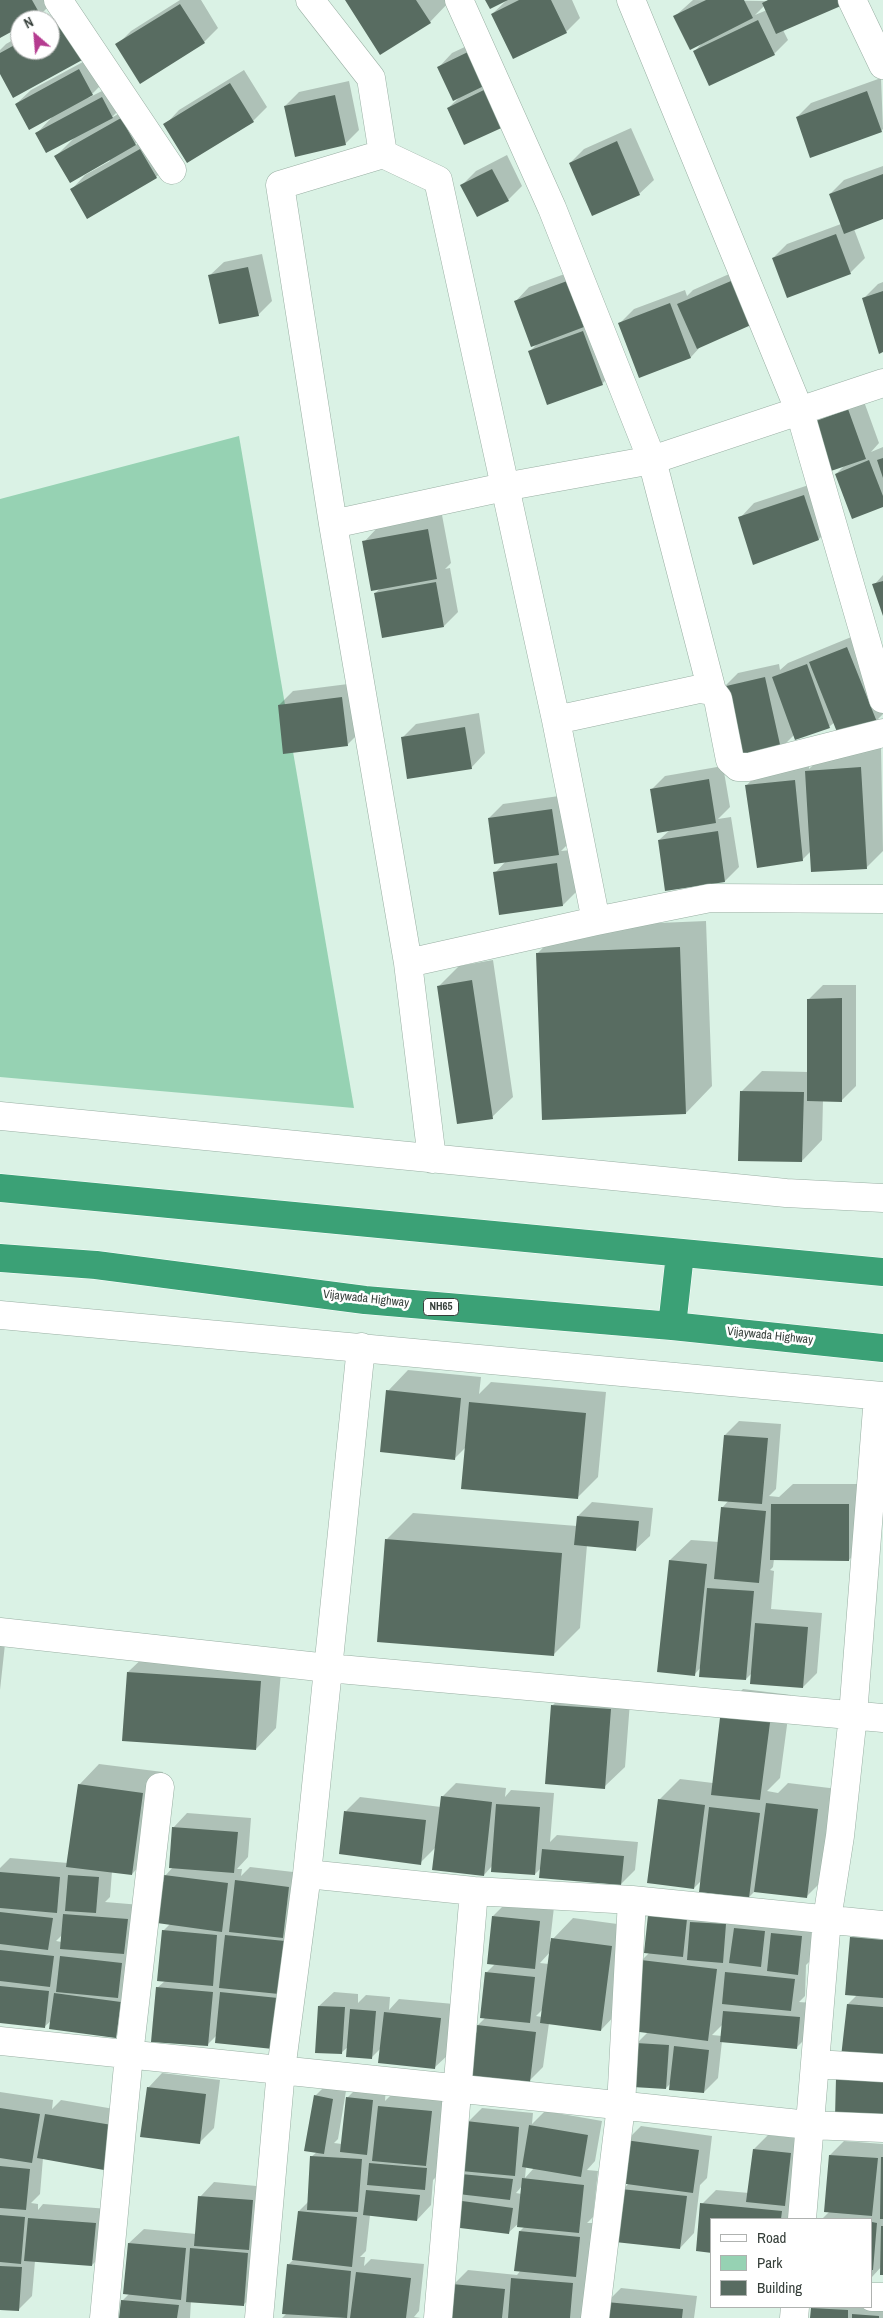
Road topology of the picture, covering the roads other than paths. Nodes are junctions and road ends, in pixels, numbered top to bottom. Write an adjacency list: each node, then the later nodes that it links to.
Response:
1 (58, 0): 8 (street)
2 (310, 0): 7 (street)
3 (459, 0): 11 (street)
4 (631, 0): 10 (street)
5 (852, 0): 6 (street)
6 (883, 65)
7 (383, 154): 12 (street); 13 (street)
8 (172, 170)
9 (883, 383): 10 (street)
10 (800, 412): 11 (street); 15 (street)
11 (652, 460): 12 (street); 14 (street)
12 (504, 487): 13 (street); 16 (street)
13 (333, 524): 20 (street)
14 (712, 691): 16 (street); 17 (street)
15 (883, 699)
16 (556, 720): 19 (street)
17 (883, 734)
18 (883, 899): 19 (street)
19 (596, 920): 20 (street)
20 (408, 963): 22 (street)
21 (0, 1116): 22 (street)
22 (432, 1158): 24 (street)
23 (0, 1188): 25 (highway)
24 (883, 1198)
25 (680, 1254): 27 (highway); 29 (highway)
26 (0, 1258): 29 (highway, Vijaywada Highway / NH65)
27 (883, 1272)
28 (0, 1315): 30 (street)
29 (672, 1326): 31 (highway, Vijaywada Highway / NH65)
30 (360, 1347): 32 (street); 34 (street)
31 (883, 1348)
32 (881, 1396): 35 (street)
33 (0, 1632): 34 (street)
34 (328, 1668): 35 (street); 38 (street)
35 (853, 1715): 36 (street); 41 (street)
36 (883, 1718)
37 (160, 1787): 44 (street)
38 (307, 1874): 39 (street); 47 (street)
39 (474, 1891): 40 (street); 48 (street)
40 (632, 1900): 41 (street); 49 (street)
41 (827, 1919): 42 (street); 45 (street)
42 (883, 1925)
43 (0, 2041): 44 (street)
44 (129, 2055): 47 (street); 53 (street)
45 (815, 2064): 46 (street); 50 (street)
46 (883, 2068)
47 (281, 2070): 48 (street); 54 (street)
48 (458, 2088): 49 (street); 55 (street)
49 (622, 2106): 50 (street); 56 (street)
50 (809, 2125): 51 (street); 52 (street)
51 (883, 2128)
52 (802, 2218)
53 (104, 2318)
54 (259, 2318)
55 (438, 2318)
56 (596, 2318)

